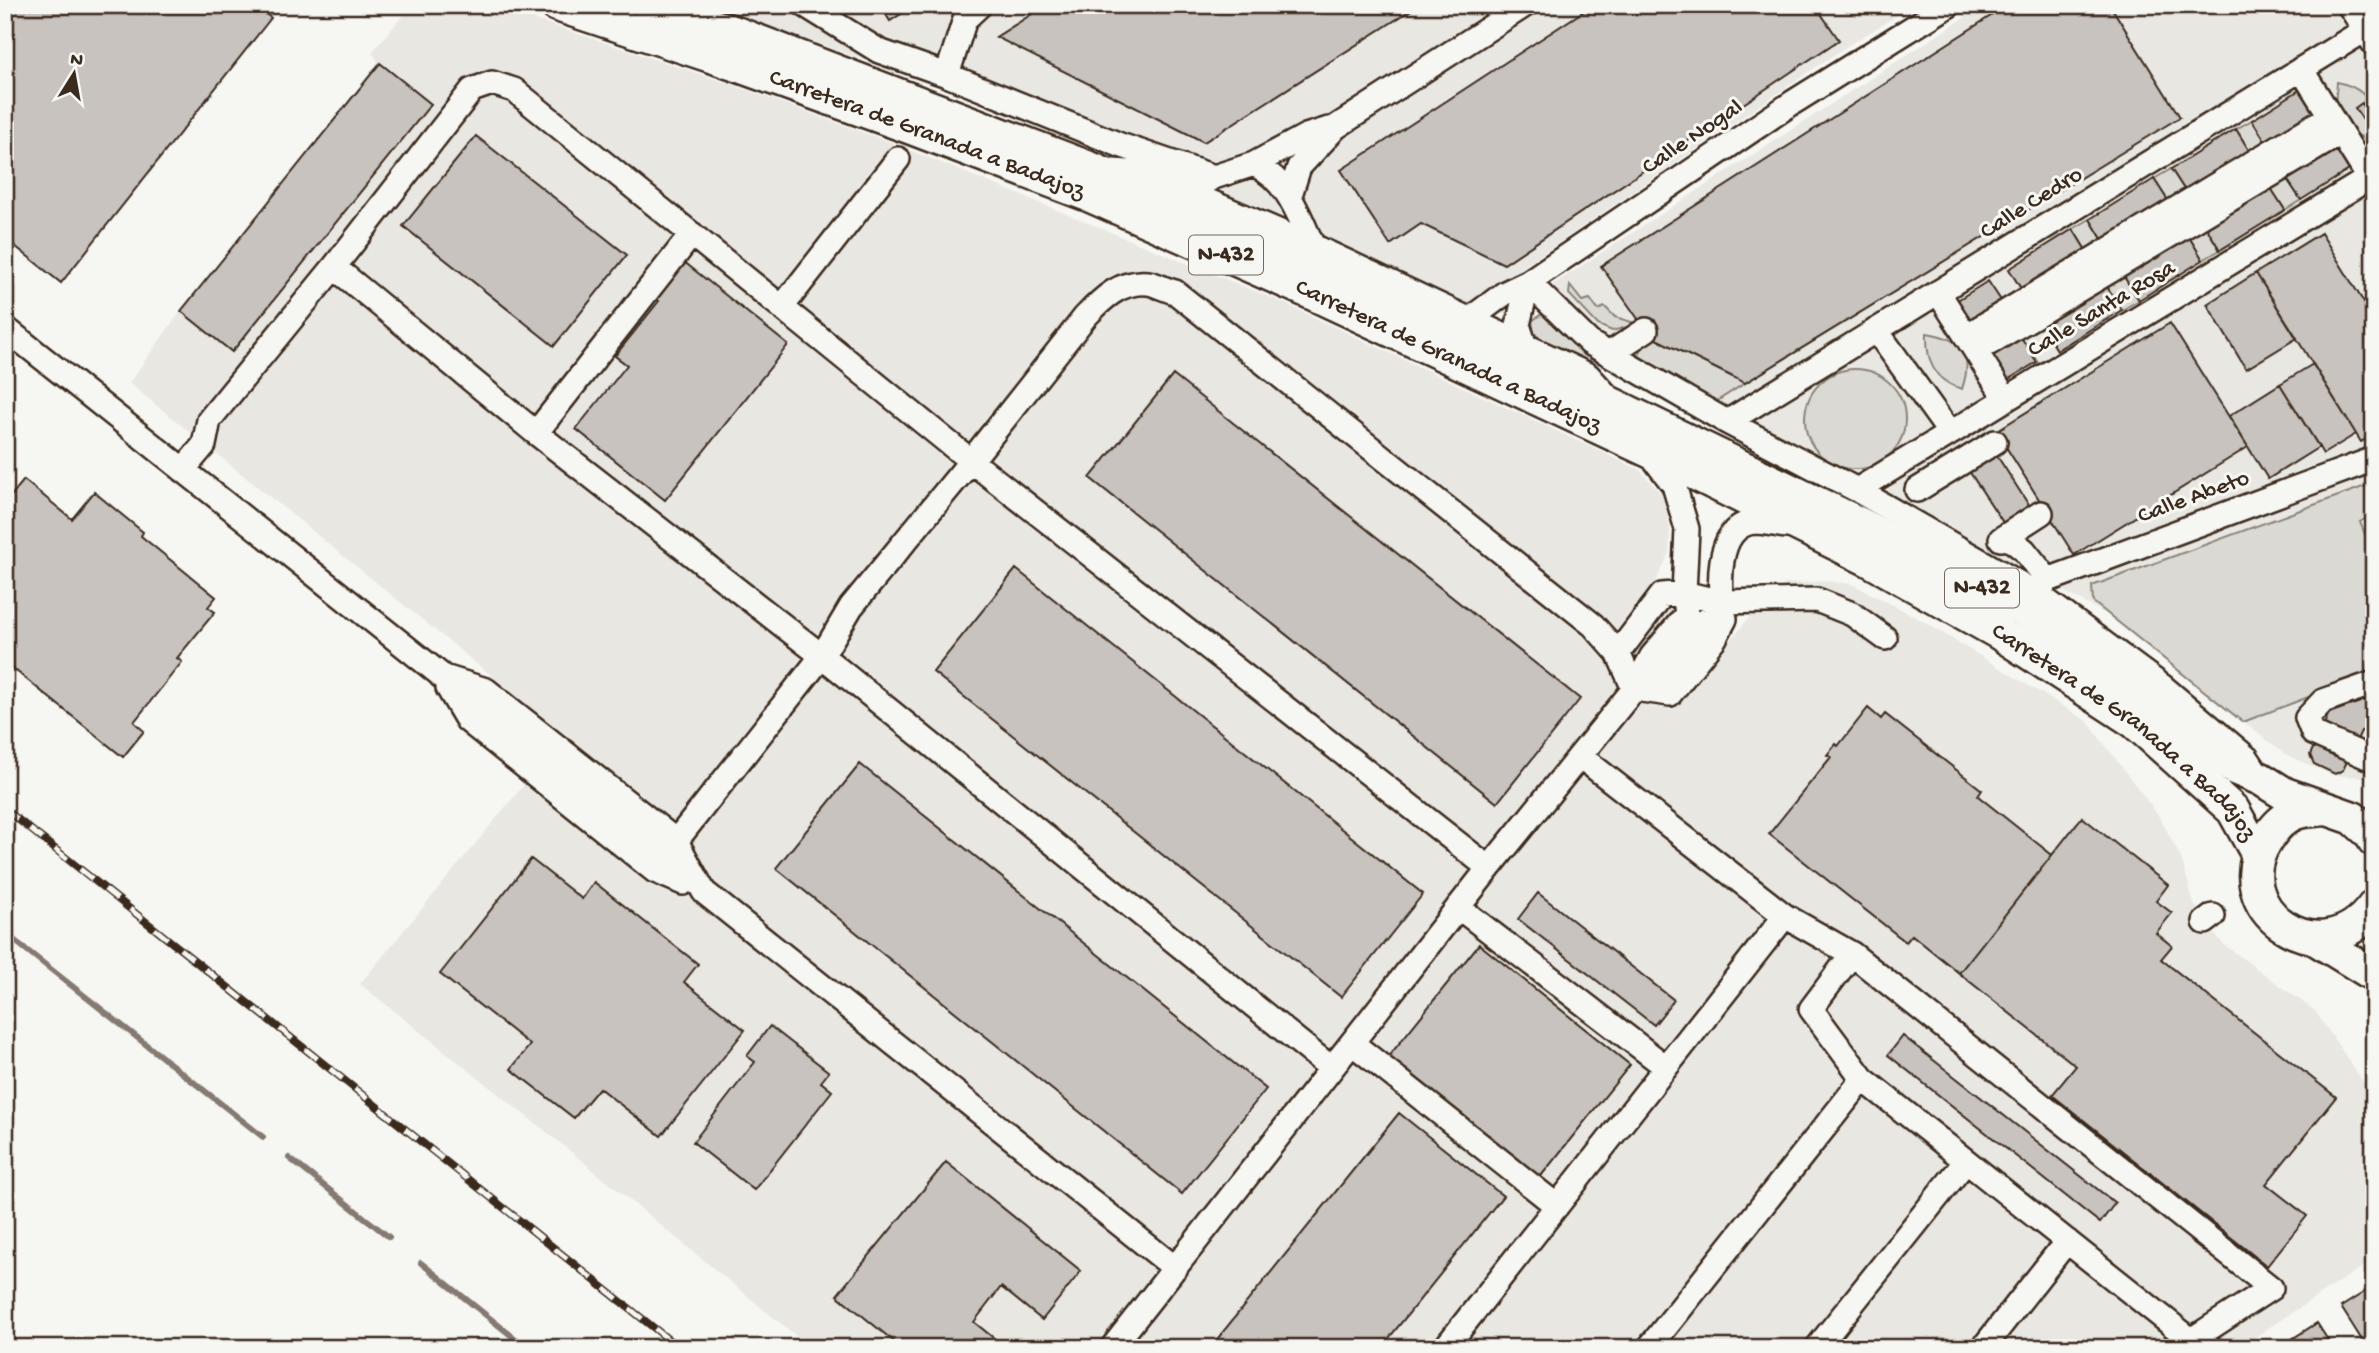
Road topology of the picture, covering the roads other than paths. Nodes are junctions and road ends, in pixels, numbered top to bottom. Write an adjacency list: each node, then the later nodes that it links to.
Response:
1 (557, 5): 39 (highway, Carretera de Granada a Badajoz / N-432)
2 (648, 5): 15 (highway, Carretera de Granada a Badajoz / N-432)
3 (805, 5): 10 (street)
4 (980, 5): 10 (street)
5 (1525, 5): 12 (street)
6 (1949, 5): 23 (street, Calle Nogal)
7 (2349, 5): 8 (street)
8 (2369, 37): 9 (street, Calle Cedro)
9 (2301, 69): 11 (street); 24 (street, Calle Cedro)
10 (947, 75): 17 (street)
11 (2336, 125): 16 (street); 31 (street)
12 (1336, 127): 14 (street); 19 (street)
13 (898, 159): 25 (street)
14 (1254, 164): 17 (street); 19 (street)
15 (1092, 169): 18 (street); 34 (highway, Carretera de Granada a Badajoz / N-432)
16 (2371, 176): 33 (street, Calle Santa Rosa)
17 (1213, 177): 18 (street)
18 (1187, 191): 21 (street)
19 (1290, 195): 21 (street)
20 (692, 234): 22 (street); 25 (street); 36 (street)
21 (1312, 246): 26 (street)
22 (334, 267): 36 (street); 42 (street)
23 (1528, 282): 26 (street, Calle Nogal); 30 (street); 32 (street)
24 (1938, 292): 29 (street, Calle Cedro); 31 (street)
25 (782, 307): 41 (street)
26 (1470, 319): 30 (street)
27 (5, 328): 42 (street)
28 (1646, 330): 32 (street)
29 (1876, 330): 35 (street, Calle Cedro); 37 (street)
30 (1524, 343): 34 (street)
31 (1971, 344): 33 (street)
32 (1609, 354): 35 (street)
33 (2006, 399): 37 (street, Calle Santa Rosa)
34 (1614, 405): 60 (highway, Carretera de Granada a Badajoz / N-432)
35 (1727, 422): 43 (street)
36 (536, 433): 53 (street)
37 (1950, 433): 43 (street, Calle Santa Rosa)
38 (1994, 442): 44 (street)
39 (1647, 450): 46 (highway, Carretera de Granada a Badajoz / N-432); 48 (street)
40 (2374, 459): 47 (street, Calle Abeto)
41 (971, 461): 51 (street); 53 (street); 65 (street)
42 (183, 470): 55 (street)
43 (1857, 490): 47 (street)
44 (1917, 490)
45 (2041, 513): 47 (street)
46 (1804, 528): 49 (street); 64 (highway, Carretera de Granada a Badajoz / N-432)
47 (2042, 587): 60 (street)
48 (1684, 593): 49 (street); 50 (street); 54 (street); 57 (street)
49 (1721, 601): 52 (street); 57 (street)
50 (1643, 621): 51 (street); 54 (street)
51 (1593, 625): 54 (street)
52 (1885, 638)
53 (822, 656): 63 (street); 74 (street)
54 (1622, 660): 57 (street)
55 (441, 677): 63 (street); 66 (street)
56 (2374, 684): 59 (street)
57 (1634, 690): 58 (street)
58 (1581, 757): 65 (street); 69 (street)
59 (2374, 760)
60 (2261, 779): 61 (highway, Carretera de Granada a Badajoz / N-432)
61 (2325, 809): 62 (highway, N-432); 64 (highway)
62 (2368, 826)
63 (676, 841): 66 (street)
64 (2257, 853): 70 (highway)
65 (1489, 868): 68 (street)
66 (704, 892): 80 (street)
67 (2374, 906): 70 (highway)
68 (1458, 907): 73 (street); 75 (street)
69 (1785, 916): 71 (street); 75 (street)
70 (2314, 938): 72 (highway)
71 (1852, 954): 76 (street); 81 (street)
72 (2374, 975)
73 (1352, 1043): 74 (street); 78 (street)
74 (1331, 1068): 80 (street)
75 (1666, 1068): 78 (street)
76 (1863, 1079): 77 (street); 84 (street)
77 (1966, 1161): 79 (street); 85 (street)
78 (1557, 1206): 83 (street)
79 (2067, 1241): 81 (street); 86 (street)
80 (1175, 1268): 82 (street)
81 (2185, 1344)
82 (1112, 1348)
83 (1445, 1348)
84 (1649, 1348)
85 (1816, 1348)
86 (1983, 1348)

